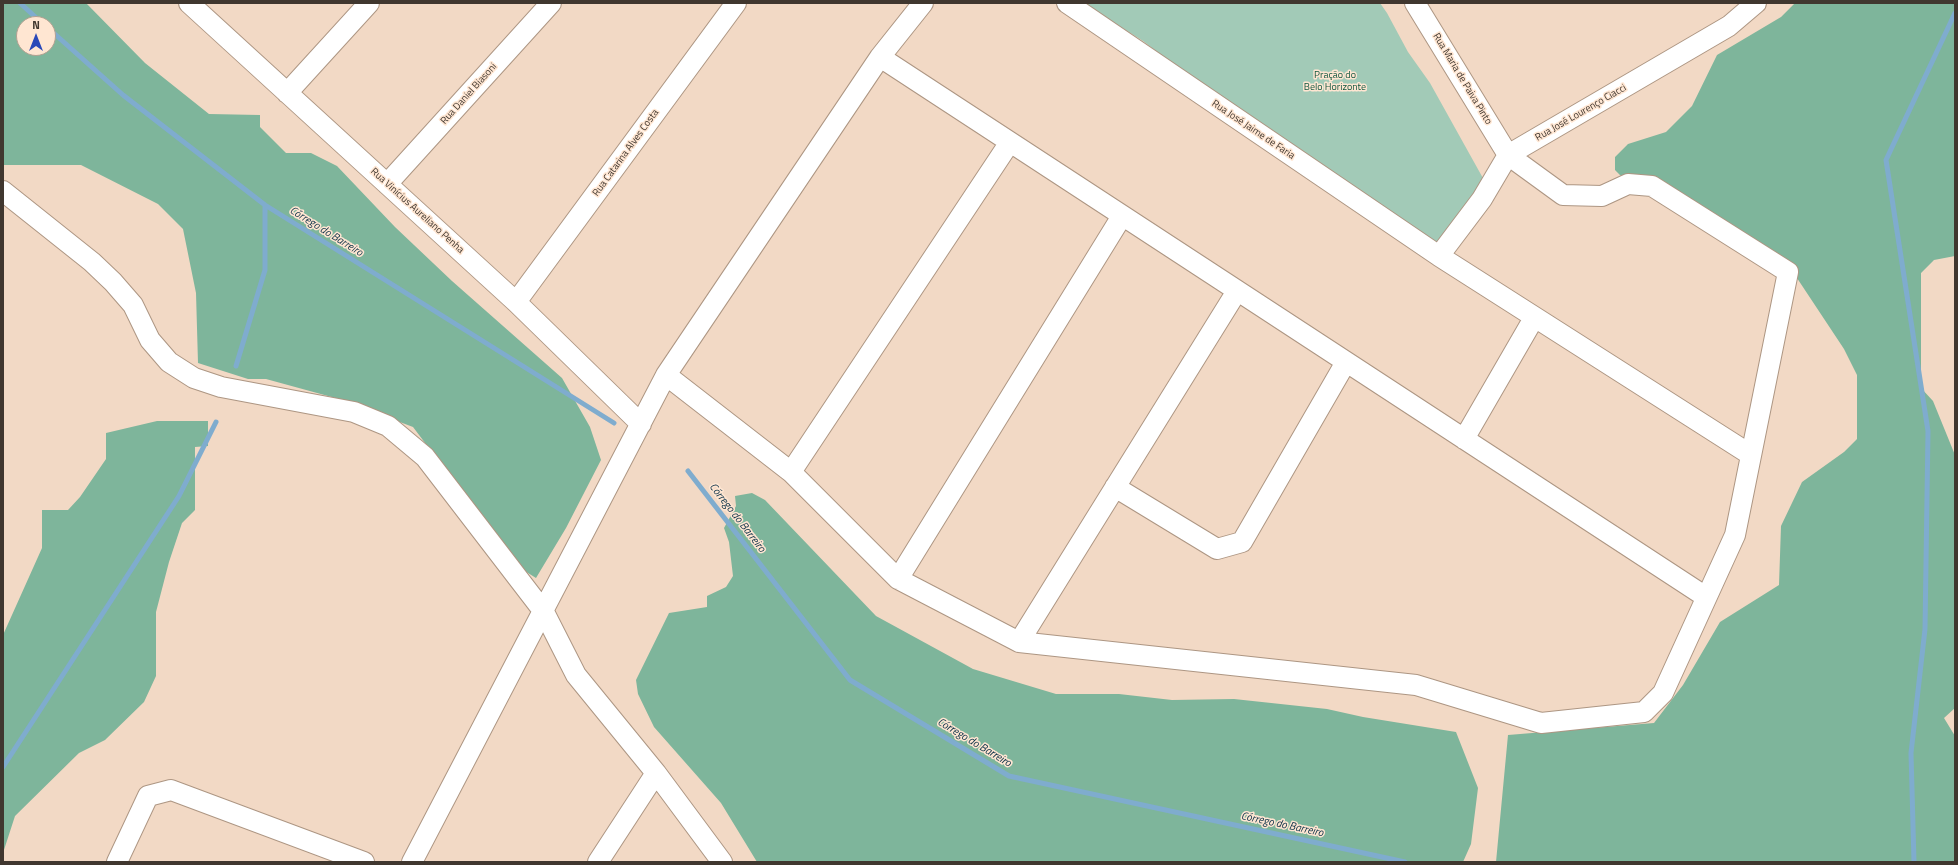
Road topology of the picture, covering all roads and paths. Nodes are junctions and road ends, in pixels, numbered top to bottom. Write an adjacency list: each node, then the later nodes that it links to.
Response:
1 (369, 3): 10 (street)
2 (551, 3): 13 (street, Rua Daniel Biasoni)
3 (736, 3): 18 (street, Rua Catarina Alves Costa)
4 (923, 3): 9 (street)
5 (1067, 3): 16 (street, Rua José Jaime de Faria)
6 (1756, 3): 12 (street, Rua José Lourenço Ciacci)
7 (191, 4): 10 (street, Rua Vinícius Aureliano Penha)
8 (1422, 5): 12 (street, Rua Maria de Paiva Pinto)
9 (880, 57): 11 (street); 21 (street)
10 (287, 93): 13 (street, Rua Vinícius Aureliano Penha)
11 (1010, 142): 15 (street); 25 (street)
12 (1508, 155): 16 (street, Rua José Lourenço Ciacci); 24 (street)
13 (387, 184): 18 (street, Rua Vinícius Aureliano Penha)
14 (3, 191): 29 (street)
15 (1122, 216): 17 (street); 27 (street)
16 (1439, 256): 19 (street, Rua José Jaime de Faria)
17 (1238, 291): 20 (street); 26 (street)
18 (516, 302): 22 (street, Rua Vinícius Aureliano Penha)
19 (1534, 318): 23 (street); 24 (street, Rua José Jaime de Faria)
20 (1346, 362): 23 (street); 26 (street)
21 (666, 375): 22 (street); 25 (street)
22 (641, 424): 29 (street)
23 (1464, 439): 28 (street)
24 (1751, 455): 28 (street)
25 (791, 472): 27 (street)
26 (1116, 487): 30 (street)
27 (898, 579): 30 (street)
28 (1706, 597): 30 (street)
29 (544, 612): 31 (street); 34 (street)
30 (1019, 642)
31 (656, 773): 35 (street); 36 (street)
32 (117, 862): 33 (street)
33 (364, 862)
34 (412, 862)
35 (598, 862)
36 (722, 862)

